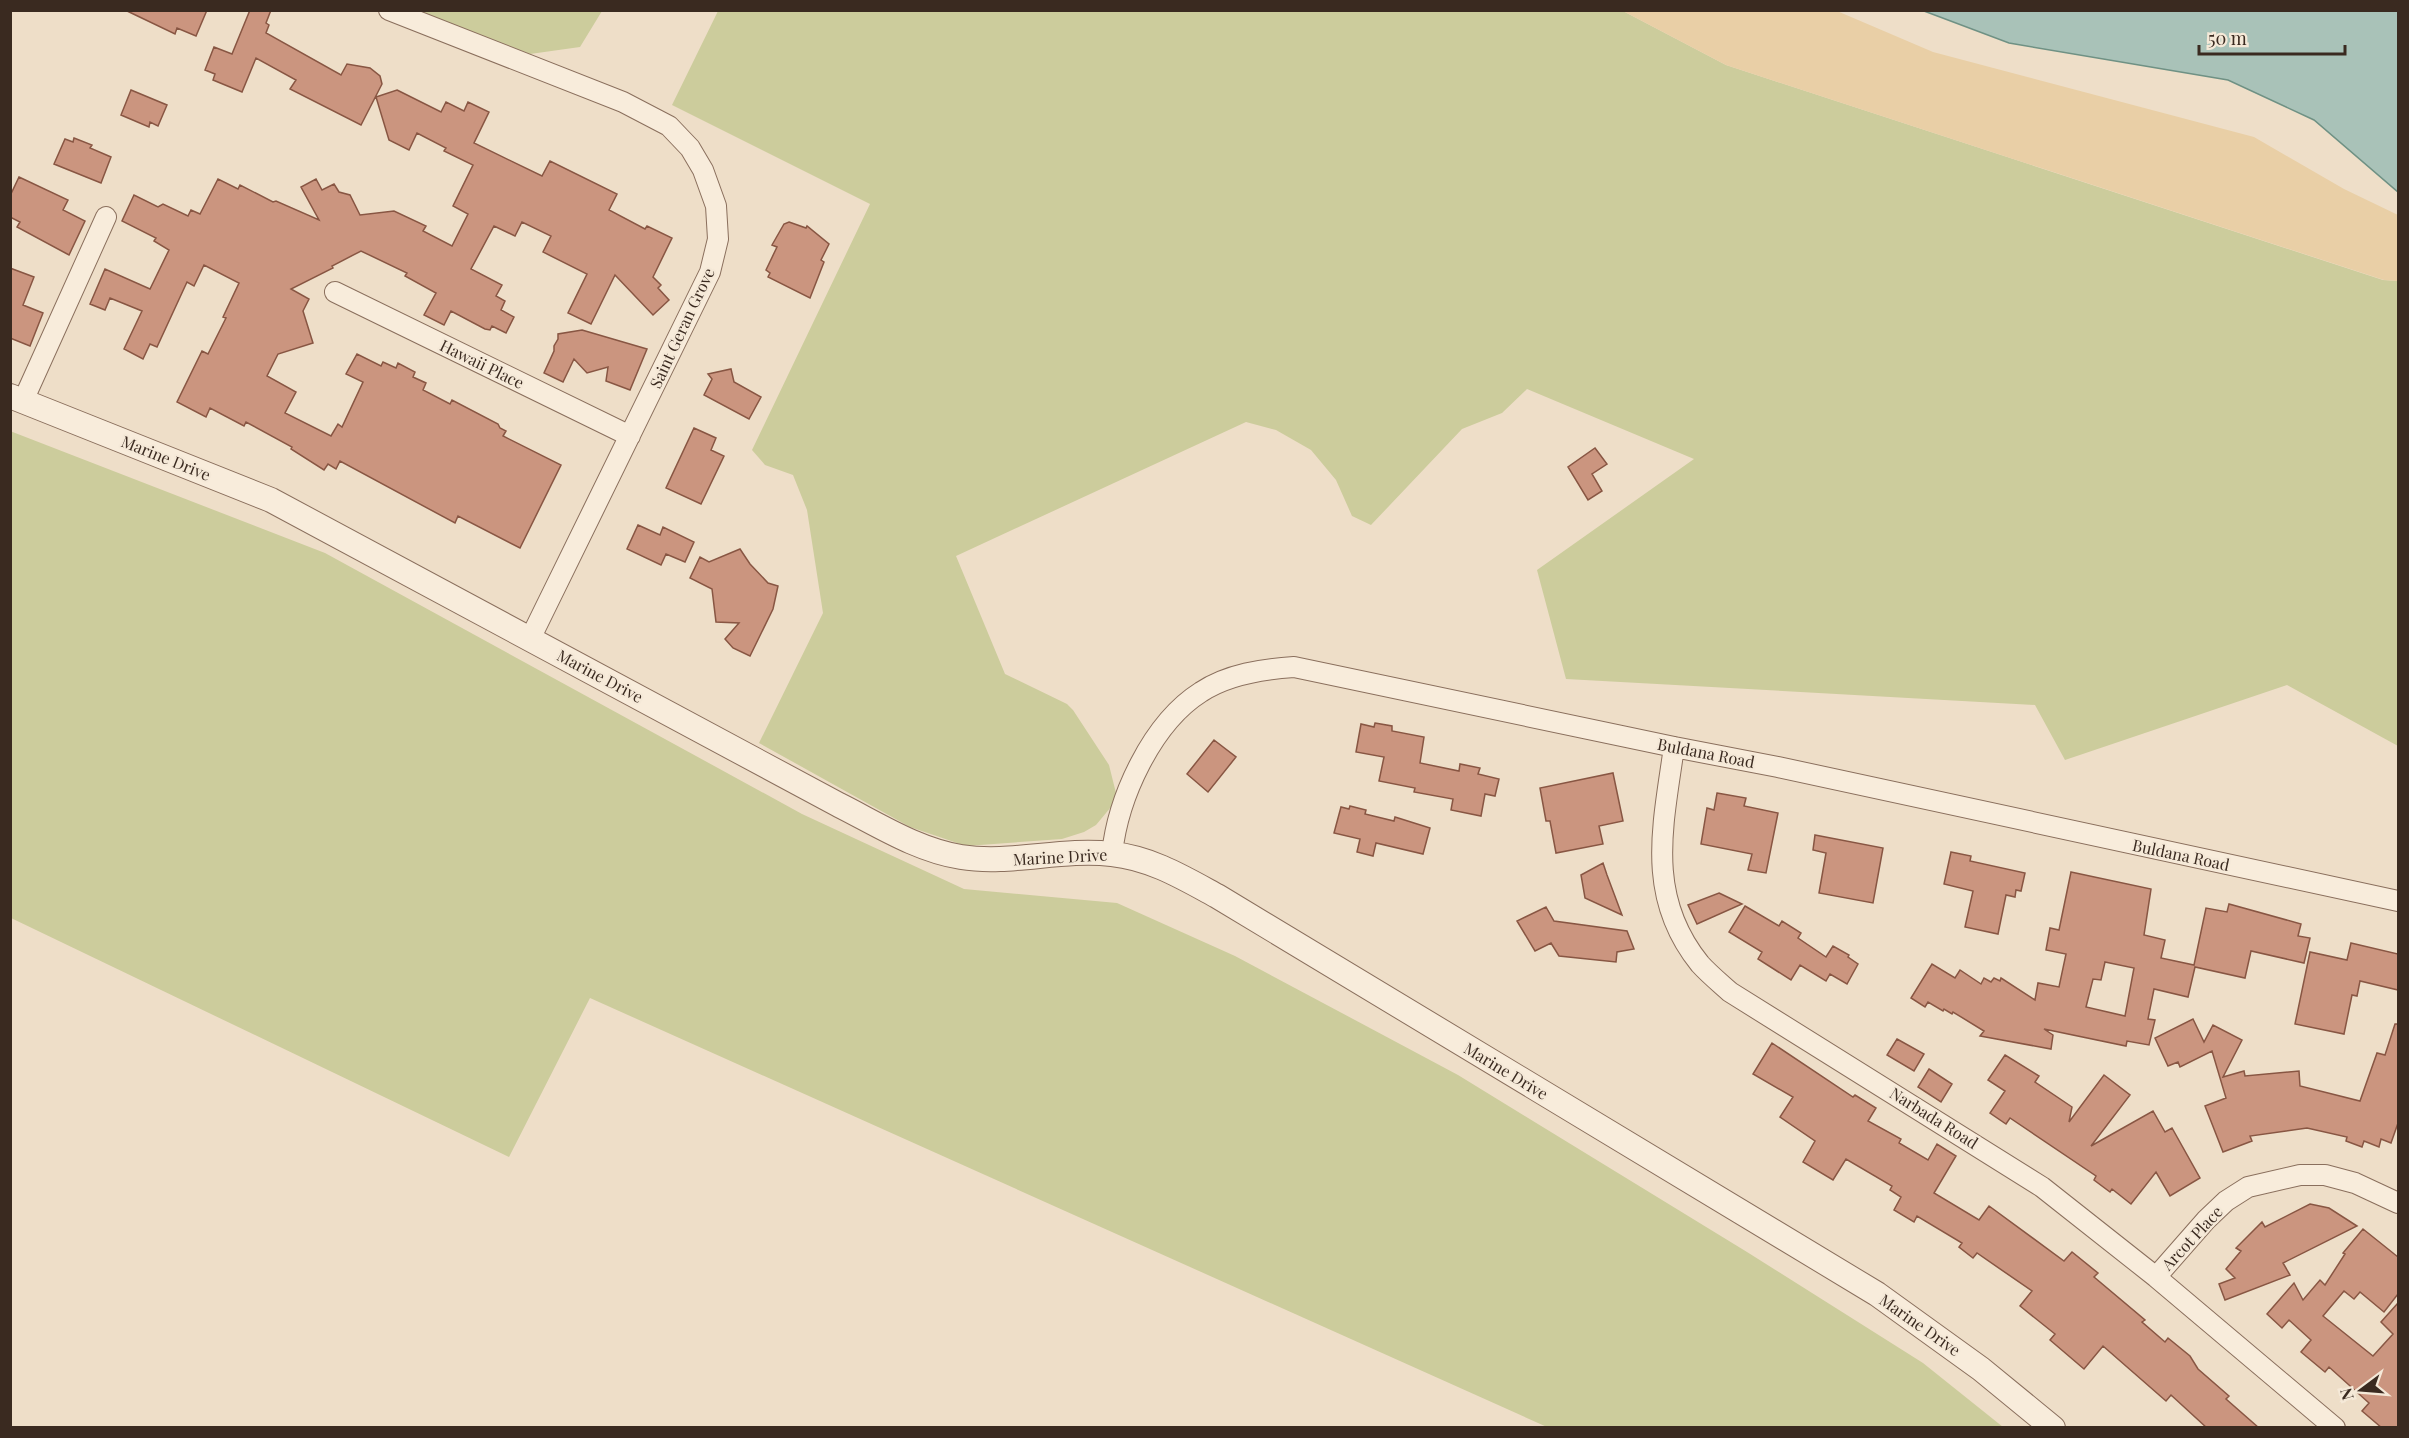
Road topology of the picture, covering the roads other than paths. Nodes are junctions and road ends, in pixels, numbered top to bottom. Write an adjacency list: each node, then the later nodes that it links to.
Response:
1 (389, 10): 5 (street, Saint Geran Grove)
2 (106, 217): 4 (street)
3 (335, 292): 5 (street, Hawaii Place)
4 (17, 398): 6 (street, Marine Drive)
5 (630, 436): 6 (street, Saint Geran Grove)
6 (530, 639): 8 (street, Marine Drive)
7 (1674, 747): 8 (street, Buldana Road); 9 (street, Buldana Road); 11 (street, Narbada Road)
8 (1112, 854): 12 (street, Marine Drive)
9 (2398, 901)
10 (2398, 1203): 11 (street, Arcot Place)
11 (2156, 1277): 13 (street, Narbada Road)
12 (2053, 1428)
13 (2335, 1428)

